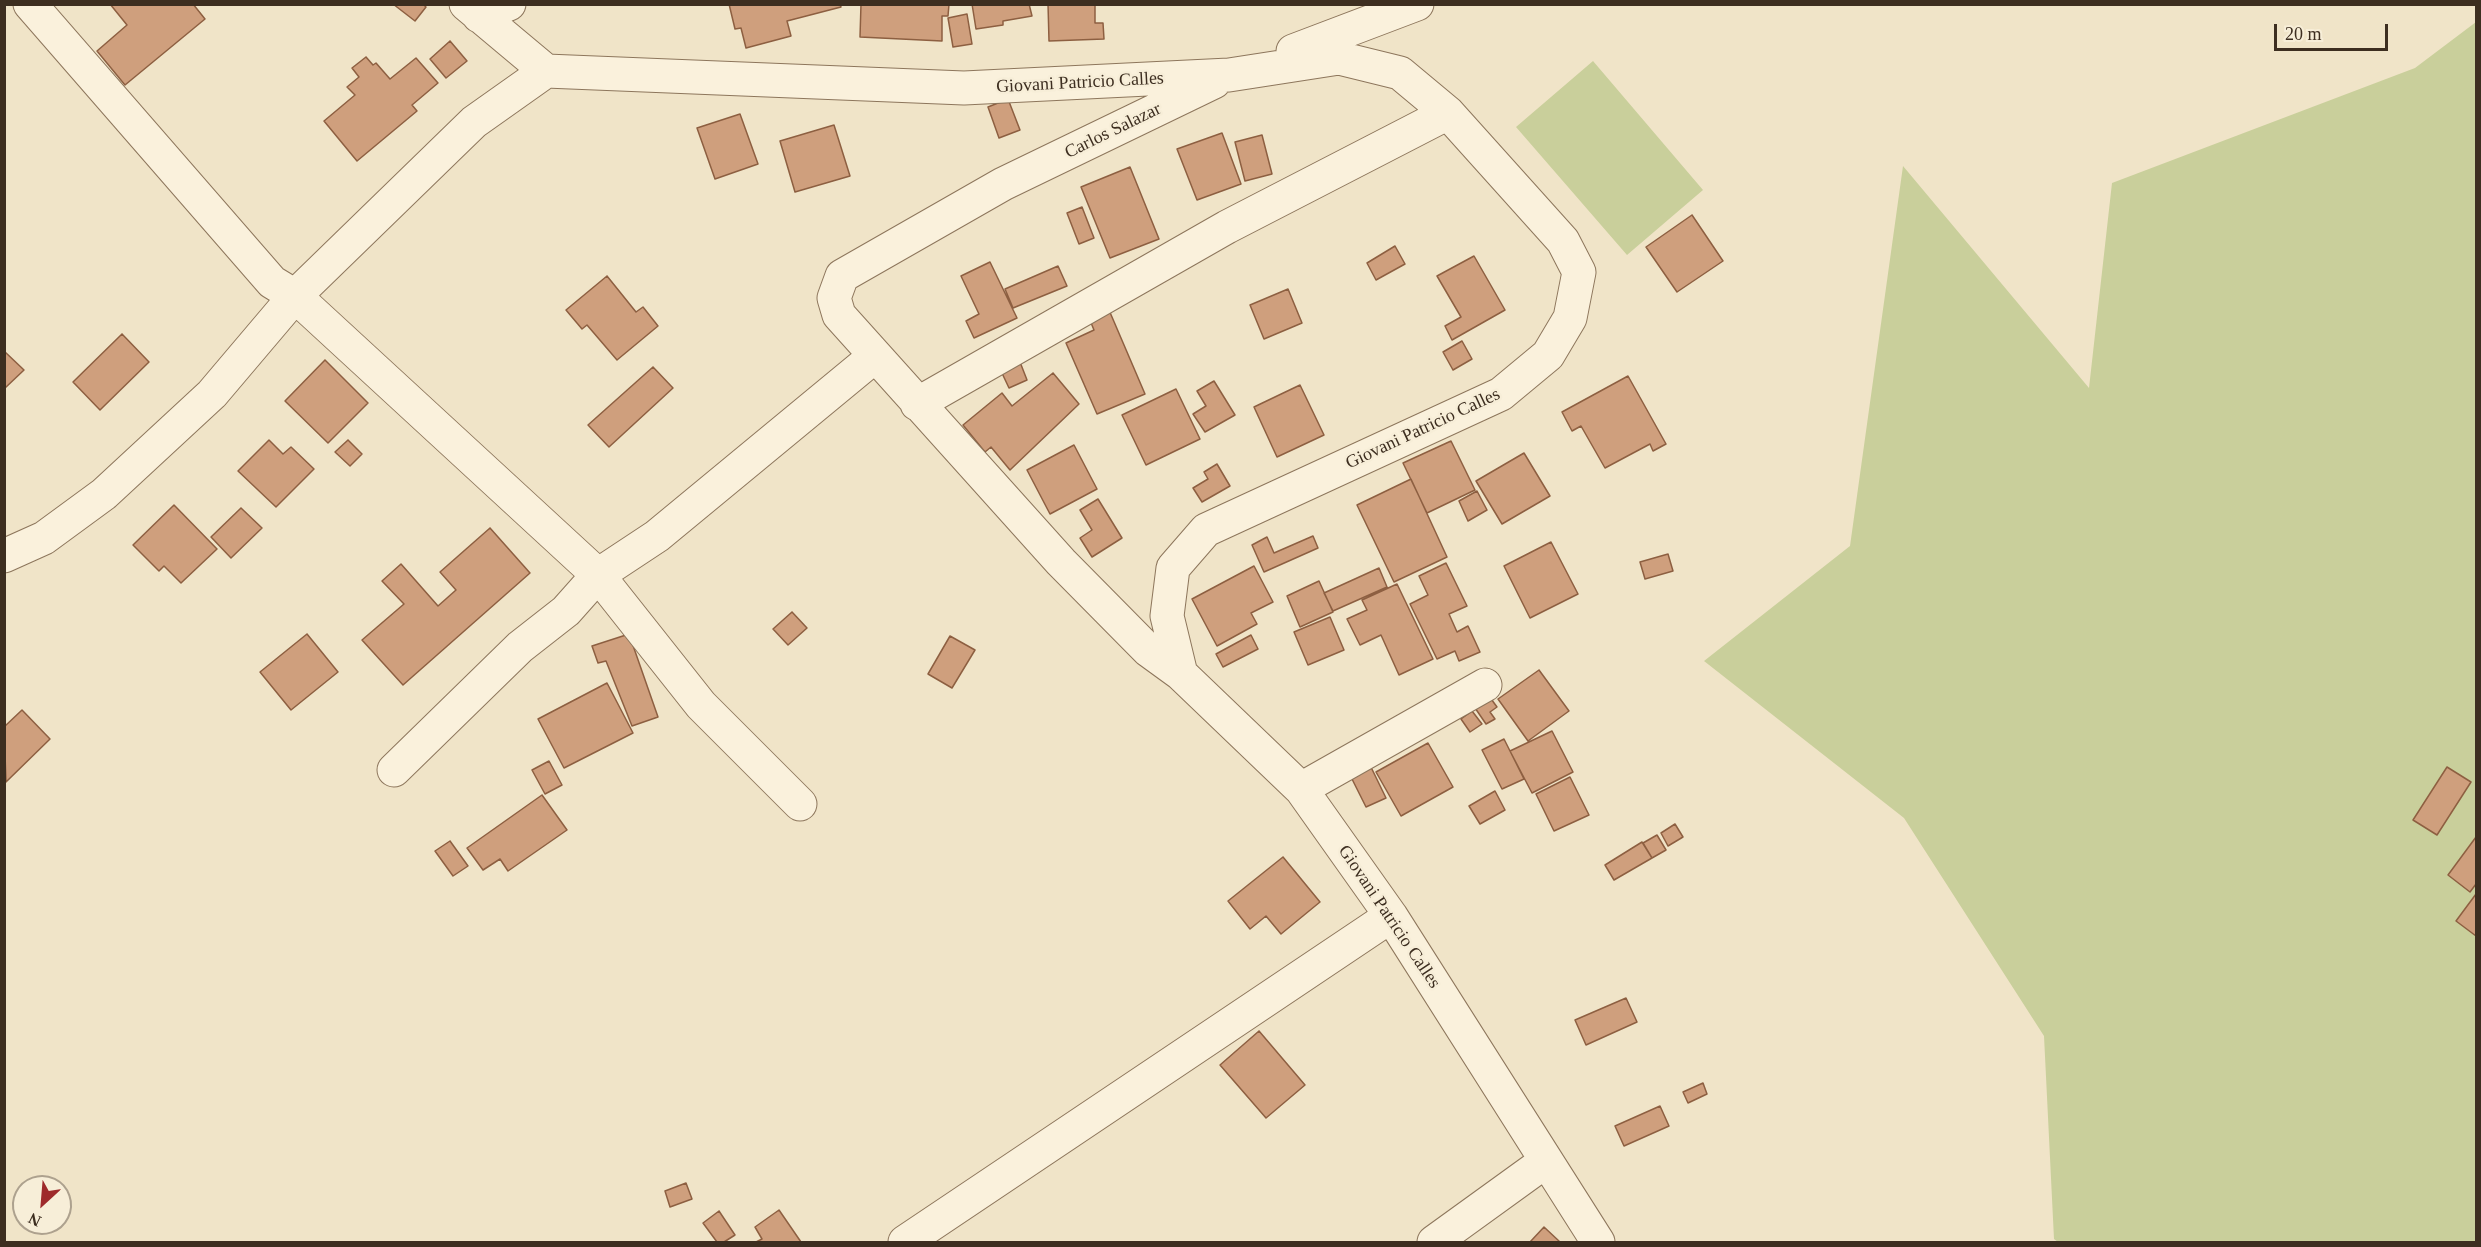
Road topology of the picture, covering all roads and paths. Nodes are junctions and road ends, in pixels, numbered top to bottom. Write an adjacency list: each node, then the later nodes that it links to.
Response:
1 (30, 4): 7 (street)
2 (1418, 4): 5 (street, Carlos Salazar)
3 (484, 8): 4 (street)
4 (546, 71): 5 (street, Giovani Patricio Calles); 7 (street)
5 (1229, 75): 6 (street, Giovani Patricio Calles); 8 (street, Carlos Salazar)
6 (1448, 113): 9 (street); 12 (street, Giovani Patricio Calles)
7 (295, 296): 10 (street); 11 (street)
8 (875, 356): 9 (street); 11 (street)
9 (917, 404): 12 (street)
10 (4, 556)
11 (598, 574): 14 (street); 16 (street)
12 (1181, 674): 15 (street, Giovani Patricio Calles)
13 (1485, 685): 15 (street)
14 (394, 770)
15 (1301, 789): 17 (street, Giovani Patricio Calles)
16 (800, 804)
17 (1391, 916): 18 (street, Giovani Patricio Calles); 19 (street)
18 (1546, 1161): 20 (street); 21 (street, Giovani Patricio Calles)
19 (905, 1242)
20 (1434, 1242)
21 (1598, 1242)

